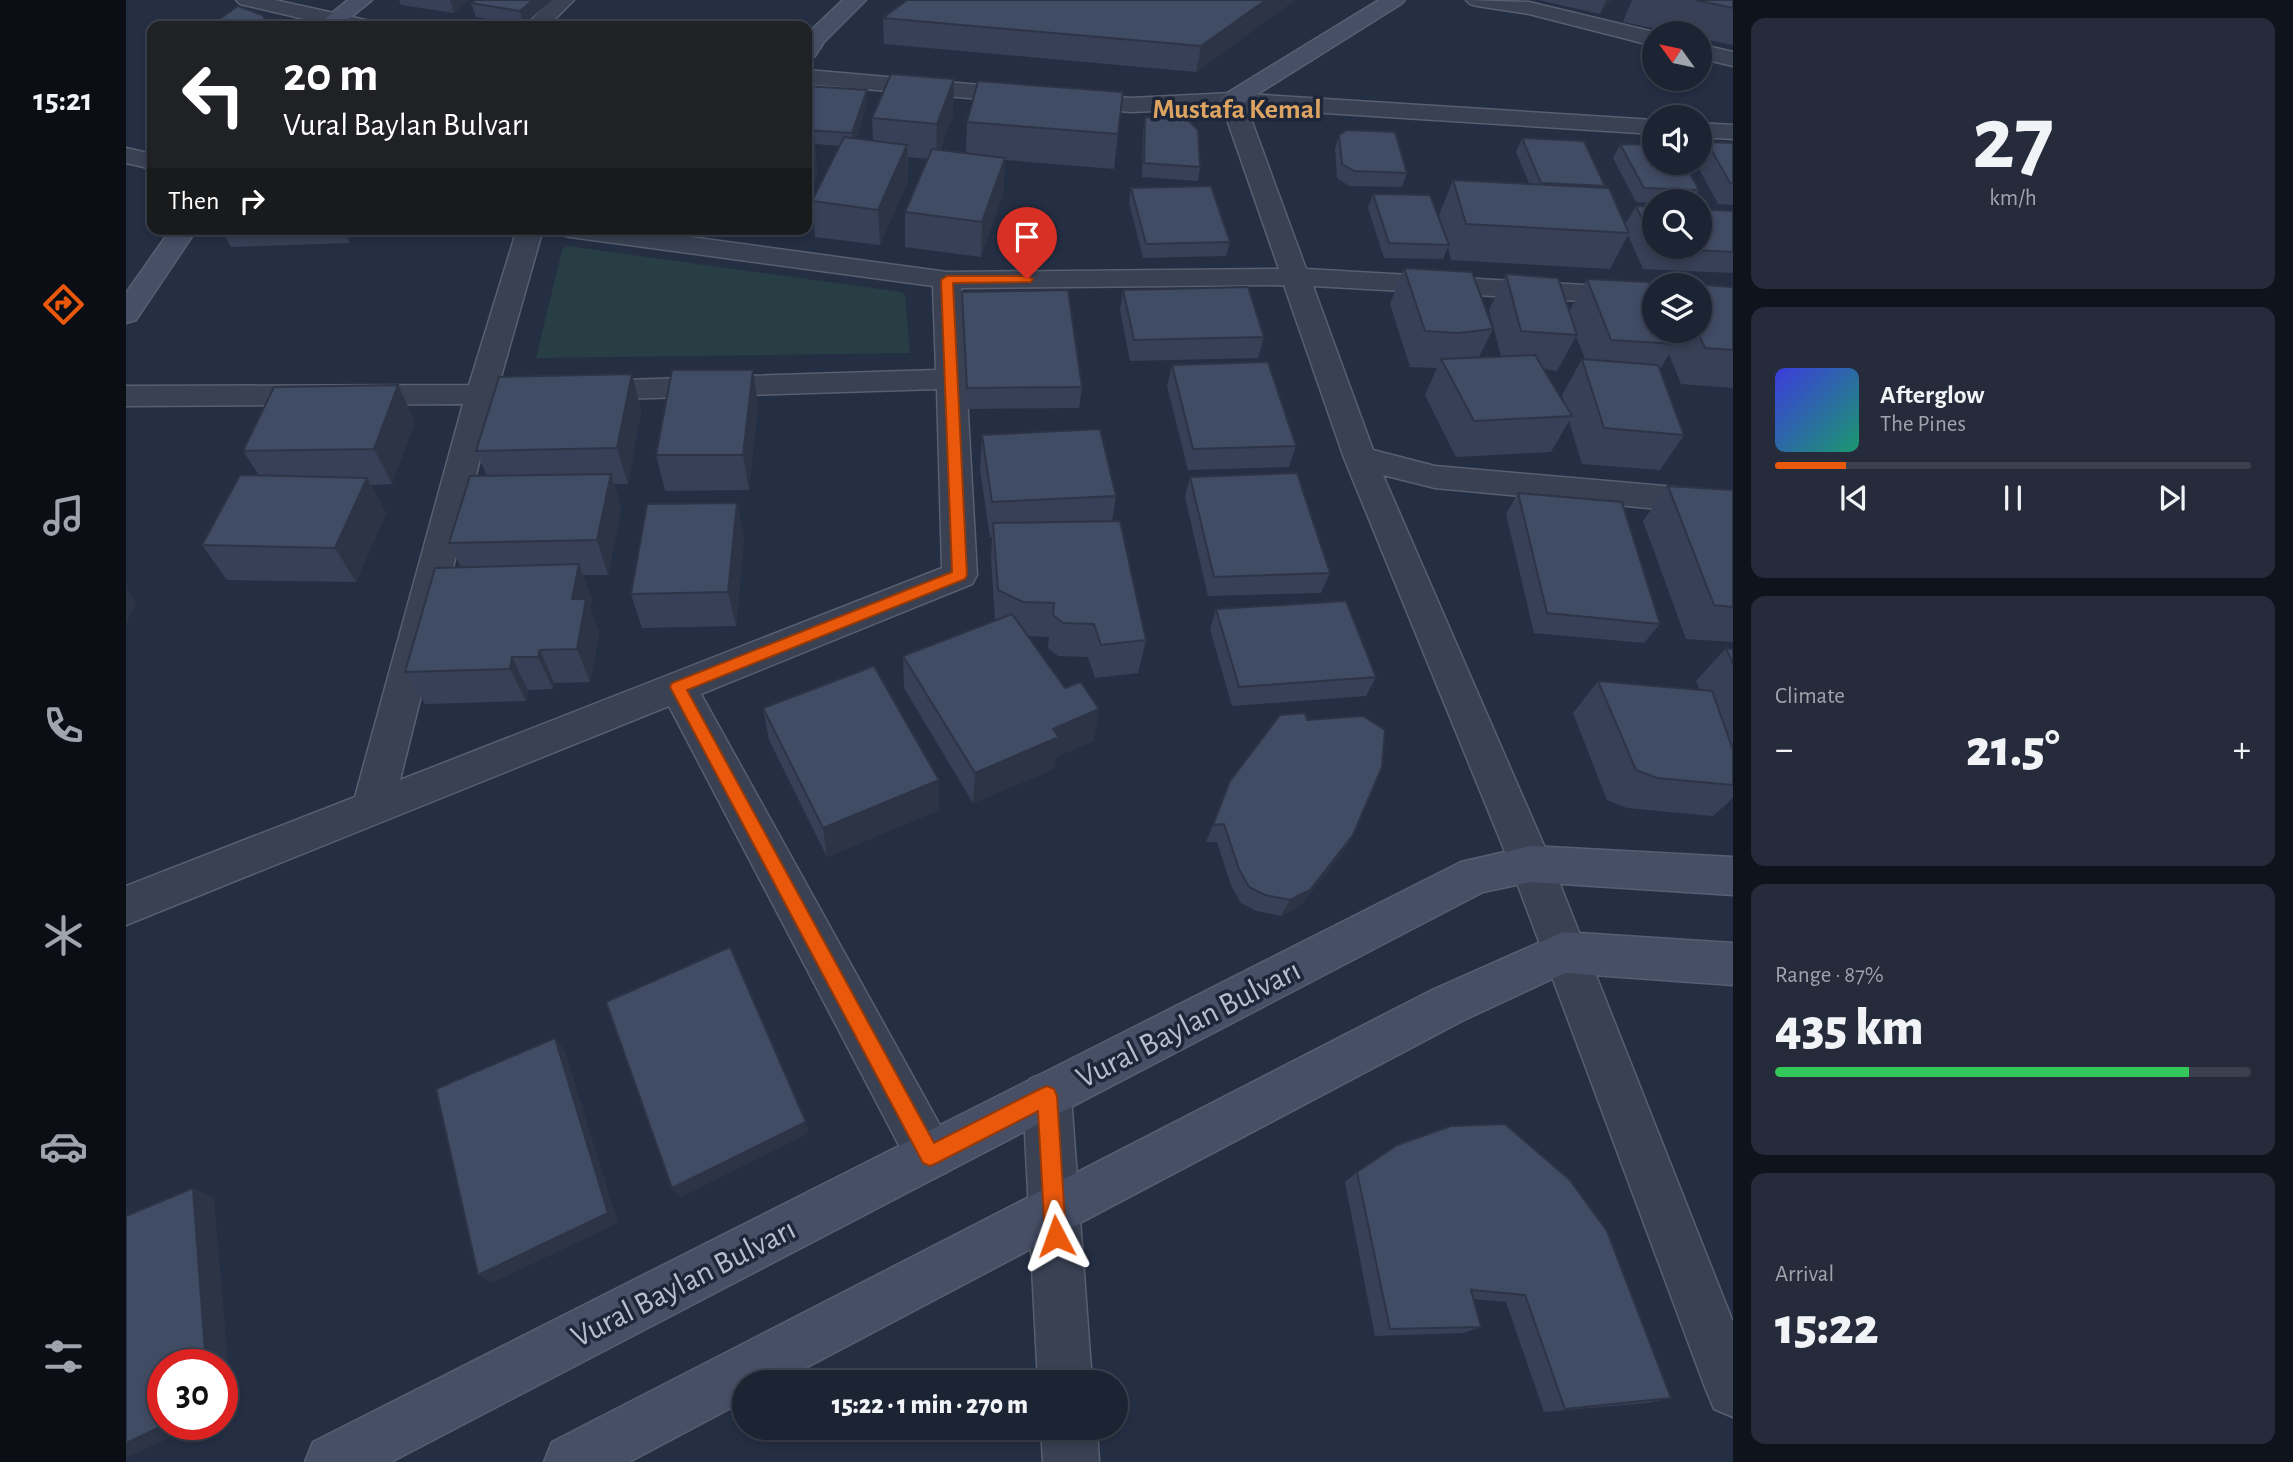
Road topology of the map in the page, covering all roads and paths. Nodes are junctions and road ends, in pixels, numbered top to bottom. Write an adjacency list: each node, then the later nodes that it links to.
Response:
1 (247, 0): 7 (street)
2 (361, 0): 8 (main road)
3 (563, 0): 9 (street)
4 (855, 0): 11 (main road)
5 (1394, 0): 15 (main road)
6 (1477, 0): 10 (street)
7 (322, 21)
8 (332, 21)
9 (542, 21)
10 (1642, 36)
11 (812, 43)
12 (1712, 54): 13 (street)
13 (1733, 59)
14 (812, 76): 15 (street)
15 (1232, 100): 16 (street); 24 (street)
16 (1642, 126)
17 (1712, 131): 18 (street)
18 (1733, 132)
19 (126, 155): 20 (street)
20 (147, 161)
21 (180, 235): 27 (main road)
22 (528, 235): 29 (street)
23 (614, 235): 25 (street)
24 (1295, 277): 25 (street); 26 (street); 31 (street)
25 (947, 280): 28 (street)
26 (1642, 296)
27 (126, 314)
28 (951, 379): 29 (street); 33 (street)
29 (481, 394): 30 (street); 34 (street)
30 (126, 396)
31 (1360, 458): 32 (street); 35 (street)
32 (1733, 504)
33 (678, 687): 34 (street); 41 (street)
34 (372, 809): 37 (street)
35 (1531, 864): 36 (main road, Vural Baylan Bulvarı); 38 (street); 40 (main road, Vural Baylan Bulvarı)
36 (1733, 876)
37 (126, 906)
38 (1563, 952): 39 (main road); 42 (main road); 44 (street)
39 (1733, 964)
40 (1047, 1096): 41 (main road, Vural Baylan Bulvarı); 42 (street)
41 (930, 1156): 46 (main road, Vural Baylan Bulvarı)
42 (1054, 1211): 43 (street); 47 (main road)
43 (1064, 1370)
44 (1733, 1390)
45 (1070, 1440): 48 (street)
46 (333, 1462)
47 (572, 1462)
48 (1071, 1462)

